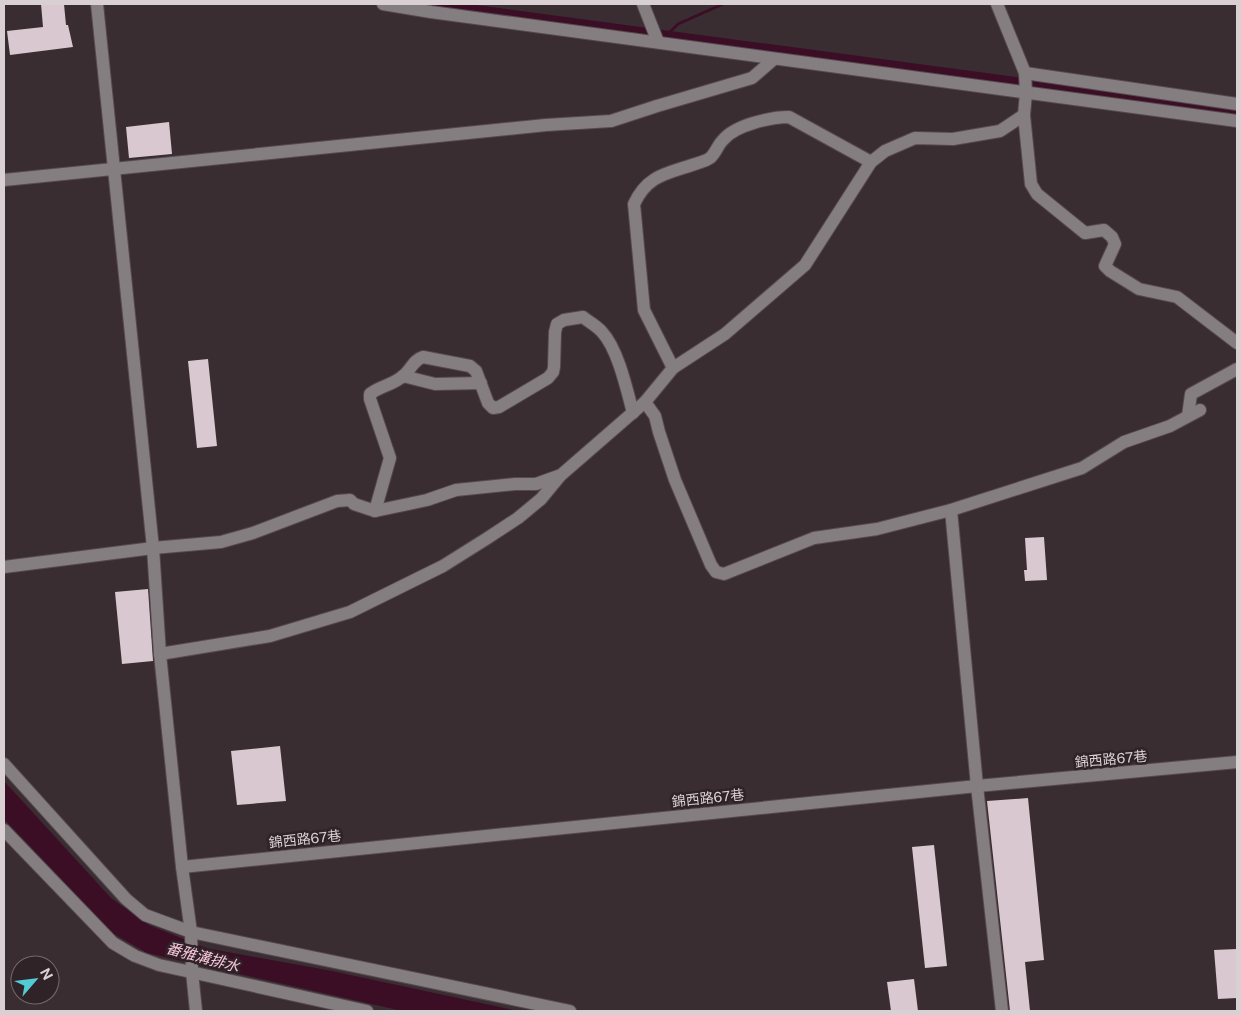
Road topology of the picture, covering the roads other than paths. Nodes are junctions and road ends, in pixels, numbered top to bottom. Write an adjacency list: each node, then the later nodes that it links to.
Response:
1 (96, 4): 14 (street)
2 (383, 4): 5 (street)
3 (643, 4): 6 (street)
4 (997, 4): 8 (street)
5 (432, 8): 6 (street)
6 (658, 42): 7 (street)
7 (774, 58): 9 (street); 14 (street)
8 (1025, 74): 9 (street); 10 (street)
9 (1026, 93): 11 (street); 12 (street)
10 (1237, 104)
11 (1024, 115): 13 (street); 16 (street)
12 (1237, 121)
13 (871, 162): 17 (street); 17 (street)
14 (114, 169): 15 (street); 28 (street)
15 (4, 180)
16 (1237, 342)
17 (673, 368): 21 (street)
18 (1237, 369): 24 (street)
19 (403, 376): 20 (street); 20 (street); 27 (street)
20 (481, 383): 23 (street)
21 (645, 402): 23 (street); 26 (street)
22 (1200, 410): 24 (street)
23 (633, 413): 25 (street)
24 (1188, 416): 26 (street)
25 (561, 475): 27 (street); 30 (street)
26 (951, 510): 33 (street)
27 (375, 511): 28 (street)
28 (153, 548): 29 (street); 30 (street)
29 (4, 567)
30 (160, 654): 36 (street)
31 (1237, 762): 33 (street, 錦西路67巷)
32 (4, 764): 37 (street)
33 (977, 786): 36 (street, 錦西路67巷); 42 (street)
34 (4, 830): 35 (street)
35 (9, 844): 38 (street)
36 (182, 867): 37 (street)
37 (190, 932): 38 (street); 41 (street)
38 (192, 972): 39 (street); 40 (street)
39 (196, 1011)
40 (367, 1011)
41 (570, 1011)
42 (1002, 1011)

